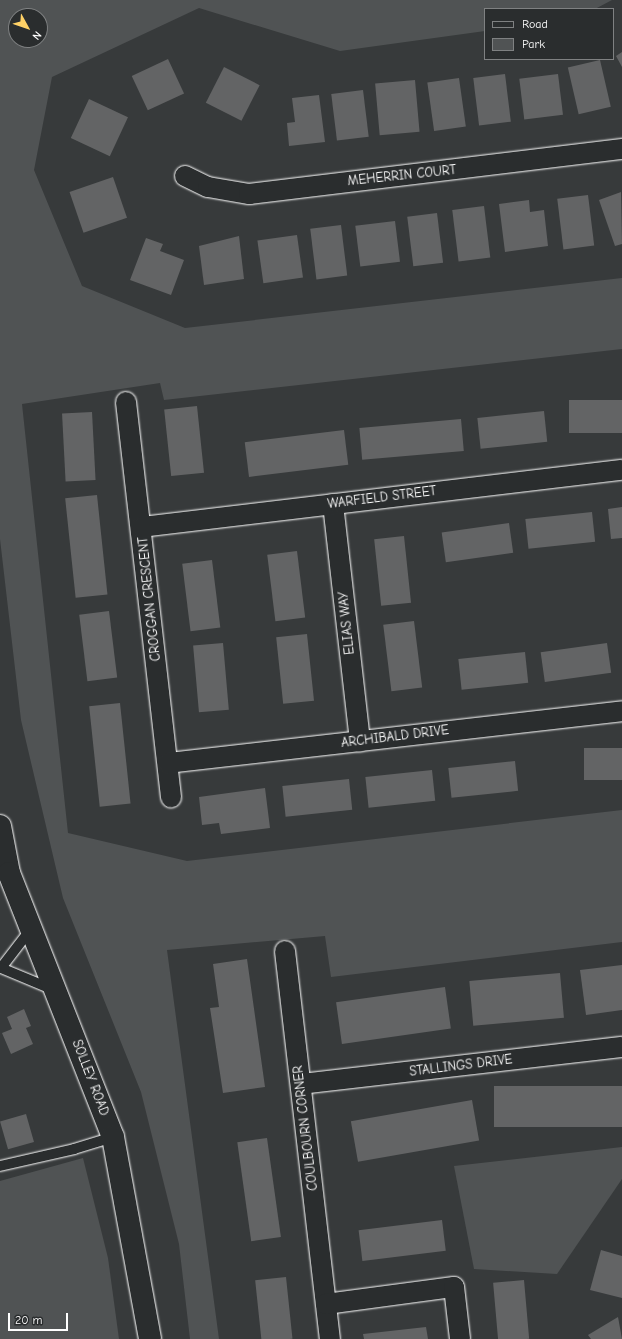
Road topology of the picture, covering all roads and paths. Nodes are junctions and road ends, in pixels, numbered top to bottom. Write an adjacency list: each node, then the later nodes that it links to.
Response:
1 (622, 149): 2 (street, MEHERRIN COURT)
2 (186, 176)
3 (126, 402): 6 (street, CROGGAN CRESCENT)
4 (622, 470): 5 (street, WARFIELD STREET)
5 (333, 504): 6 (street, WARFIELD STREET); 8 (street, ELIAS WAY)
6 (142, 527): 9 (street, CROGGAN CRESCENT)
7 (622, 711): 8 (street, ARCHIBALD DRIVE)
8 (360, 741): 9 (street, ARCHIBALD DRIVE)
9 (168, 763): 10 (street, CROGGAN CRESCENT)
10 (171, 797)
11 (0, 826): 12 (main road, SOLLEY ROAD)
12 (31, 929): 14 (lane); 15 (main road, SOLLEY ROAD)
13 (285, 951): 17 (street, COULBOURN CORNER)
14 (1, 968): 15 (lane)
15 (55, 990): 18 (main road, SOLLEY ROAD)
16 (622, 1047): 17 (street, STALLINGS DRIVE)
17 (301, 1084): 20 (street, COULBOURN CORNER)
18 (113, 1136): 19 (lane); 21 (main road, SOLLEY ROAD)
19 (0, 1166)
20 (326, 1304): 22 (street, COULBOURN CORNER); 23 (street)
21 (150, 1339)
22 (330, 1339)
23 (460, 1339)

